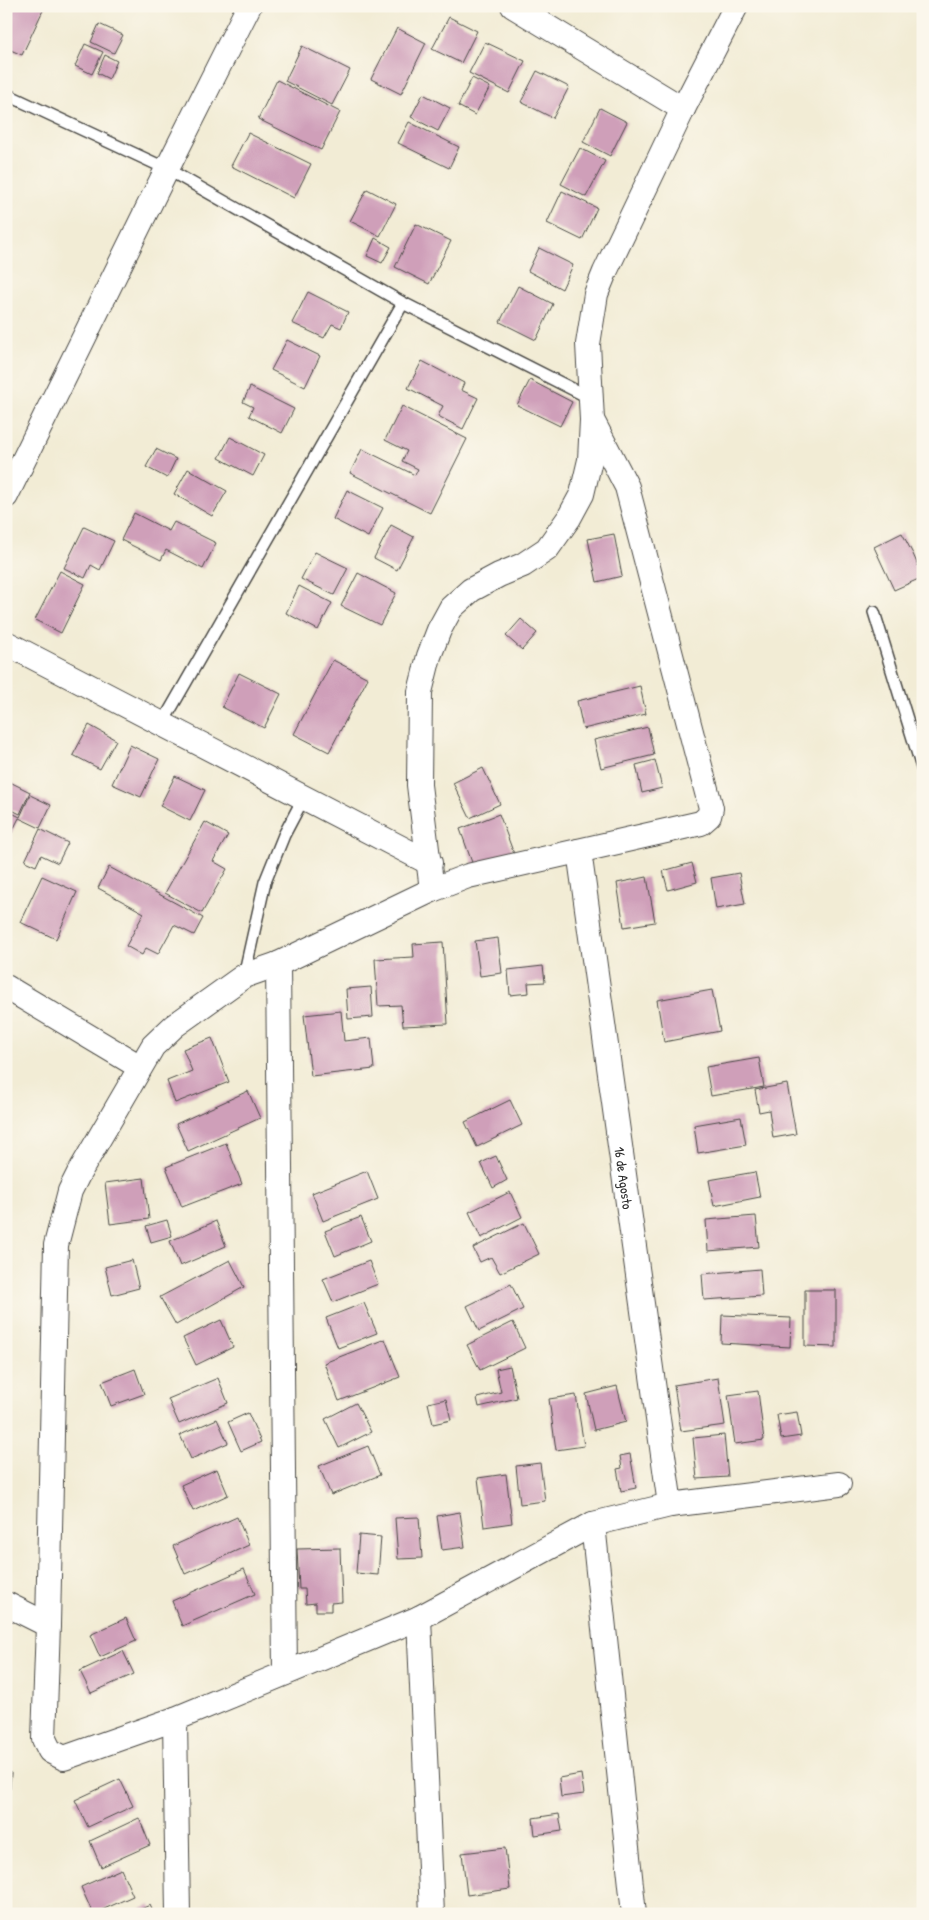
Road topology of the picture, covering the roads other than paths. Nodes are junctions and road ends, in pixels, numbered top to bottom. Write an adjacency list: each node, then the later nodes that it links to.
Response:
1 (249, 6): 6 (street)
2 (513, 6): 5 (street)
3 (736, 6): 5 (street)
4 (6, 94): 6 (lane)
5 (683, 109): 8 (street)
6 (167, 169): 7 (lane); 9 (street)
7 (403, 303): 8 (lane); 12 (lane)
8 (591, 409): 15 (street); 16 (street)
9 (8, 487)
10 (874, 612): 13 (lane)
11 (6, 643): 12 (street)
12 (162, 724): 14 (street)
13 (923, 771)
14 (304, 797): 16 (street); 19 (lane)
15 (579, 851): 17 (street); 23 (street, 16 de Agosto)
16 (430, 863): 17 (street)
17 (432, 890): 18 (street)
18 (278, 964): 19 (street); 28 (street)
19 (244, 976): 21 (street)
20 (6, 987): 21 (street)
21 (140, 1067): 27 (street)
22 (838, 1484): 23 (street)
23 (670, 1505): 24 (street)
24 (593, 1524): 26 (street); 32 (street)
25 (6, 1604): 27 (street)
26 (419, 1618): 28 (street); 31 (street)
27 (48, 1625): 29 (street)
28 (285, 1673): 29 (street)
29 (176, 1719): 30 (street)
30 (178, 1914)
31 (432, 1914)
32 (634, 1914)

